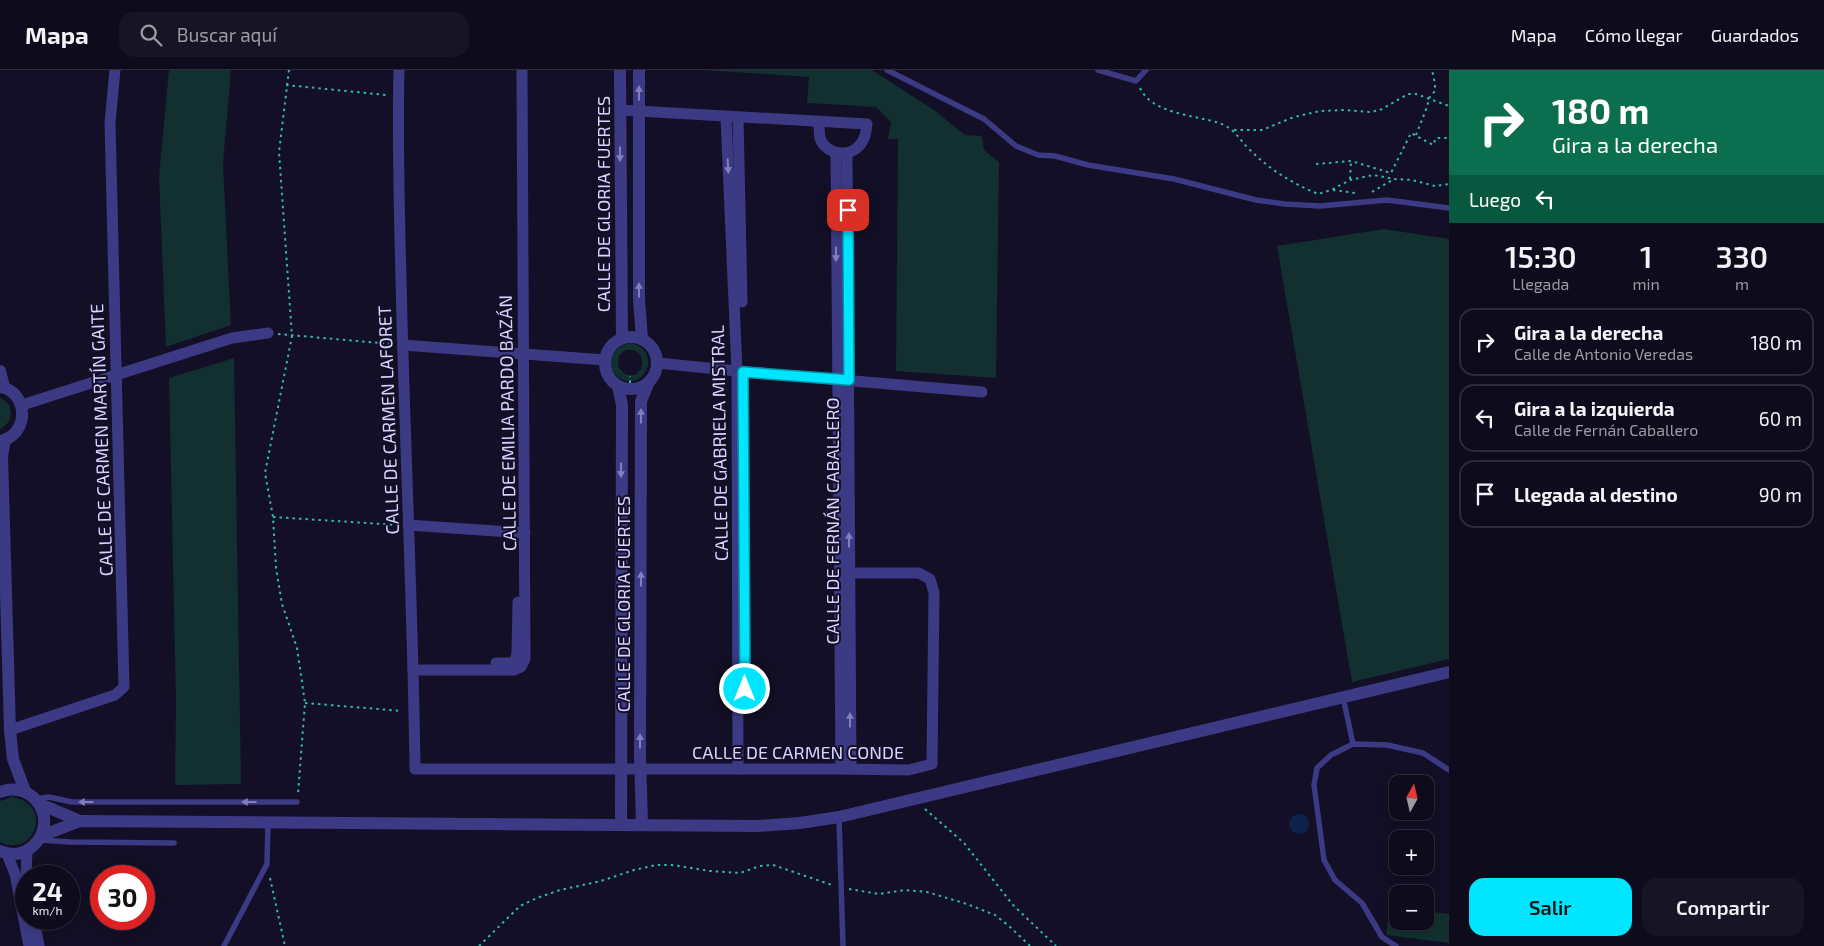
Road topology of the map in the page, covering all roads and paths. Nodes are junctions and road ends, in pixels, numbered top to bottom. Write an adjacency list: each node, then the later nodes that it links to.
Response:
1 (115, 70): 45 (street, CALLE DE CARMEN MARTÍN GAITE)
2 (289, 70): 13 (path)
3 (399, 70): 14 (street, CALLE DE CARMEN LAFORET)
4 (515, 70): 40 (street, CALLE DE EMILIA PARDO BAZÁN)
5 (522, 70): 40 (street, CALLE DE EMILIA PARDO BAZÁN)
6 (620, 70): 17 (street, CALLE DE GLORIA FUERTES)
7 (639, 70): 18 (street, CALLE DE GLORIA FUERTES, one-way to 7)
8 (887, 70): 34 (lane)
9 (1098, 70): 12 (lane)
10 (1146, 70): 12 (lane)
11 (1432, 70): 15 (path)
12 (1136, 81): 22 (path)
13 (286, 85): 14 (path); 36 (path)
14 (398, 96): 39 (street, CALLE DE CARMEN LAFORET)
15 (1429, 98): 16 (path); 22 (path); 23 (path)
16 (1449, 106)
17 (620, 110): 18 (street); 37 (street, CALLE DE GLORIA FUERTES, one-way to 37)
18 (639, 112): 19 (street); 38 (street, CALLE DE GLORIA FUERTES, one-way to 18)
19 (726, 117): 20 (street); 44 (street, CALLE DE GABRIELA MISTRAL, one-way to 44)
20 (738, 118): 21 (street); 44 (street, CALLE DE GABRIELA MISTRAL)
21 (819, 122): 25 (street); 25 (street)
22 (1233, 130): 31 (path)
23 (1416, 136): 24 (path); 26 (path)
24 (1449, 138)
25 (842, 153): 46 (street, CALLE DE FERNÁN CABALLERO)
26 (1351, 161): 27 (path); 28 (path)
27 (1316, 164)
28 (1350, 180): 29 (path); 31 (path)
29 (1394, 180): 30 (path); 33 (path)
30 (1449, 184)
31 (1331, 190): 32 (path)
32 (1356, 193)
33 (1370, 194)
34 (1449, 208)
35 (268, 333): 36 (path); 45 (street)
36 (292, 336): 39 (path); 53 (path)
37 (622, 338): 38 (street); 41 (street)
38 (642, 339): 42 (street)
39 (403, 345): 40 (street); 54 (street, CALLE DE CARMEN LAFORET)
40 (519, 354): 41 (street); 55 (street, CALLE DE EMILIA PARDO BAZÁN)
41 (605, 360): 48 (street)
42 (658, 363): 44 (street); 47 (street)
43 (0, 371): 49 (street)
44 (740, 372): 46 (street); 67 (street, CALLE DE GABRIELA MISTRAL)
45 (116, 375): 51 (street); 62 (street, CALLE DE CARMEN MARTÍN GAITE)
46 (843, 380): 50 (street); 56 (street, CALLE DE FERNÁN CABALLERO)
47 (648, 384): 48 (street); 66 (street, CALLE DE GLORIA FUERTES, one-way to 47)
48 (618, 386): 65 (street, CALLE DE GLORIA FUERTES, one-way to 65)
49 (2, 387): 51 (street)
50 (982, 392)
51 (22, 405): 52 (street)
52 (2, 441): 62 (street)
53 (273, 518): 54 (path); 60 (path)
54 (408, 525): 55 (street); 57 (street, CALLE DE CARMEN LAFORET)
55 (522, 533): 57 (street, CALLE DE EMILIA PARDO BAZÁN)
56 (844, 573): 68 (street, CALLE DE FERNÁN CABALLERO); 68 (street, CALLE DE CARMEN CONDE)
57 (413, 666): 61 (street, CALLE DE CARMEN LAFORET)
58 (1449, 672): 59 (street)
59 (1343, 697): 63 (lane); 72 (street)
60 (305, 703): 61 (path); 74 (path)
61 (414, 711): 64 (street, CALLE DE CARMEN LAFORET)
62 (10, 730): 70 (street)
63 (1353, 744): 69 (lane); 96 (lane)
64 (415, 769): 65 (street, CALLE DE CARMEN CONDE)
65 (621, 769): 66 (street, CALLE DE CARMEN CONDE); 78 (street, CALLE DE GLORIA FUERTES)
66 (641, 769): 67 (street, CALLE DE CARMEN CONDE); 79 (street, CALLE DE GLORIA FUERTES)
67 (742, 769): 68 (street, CALLE DE CARMEN CONDE)
68 (846, 769)
69 (1449, 770)
70 (25, 791): 71 (street); 73 (street)
71 (0, 792)
72 (916, 798): 75 (street); 95 (path)
73 (38, 802): 74 (lane, one-way to 73); 76 (street); 80 (street)
74 (297, 802)
75 (839, 817): 79 (street); 86 (lane)
76 (80, 821): 77 (street); 80 (street)
77 (268, 823): 78 (street); 84 (lane)
78 (621, 825): 79 (street)
79 (642, 825)
80 (40, 838): 81 (lane); 82 (street)
81 (174, 843)
82 (27, 851): 83 (street); 85 (street)
83 (4, 853): 88 (street)
84 (267, 864): 90 (lane); 91 (path)
85 (26, 865)
86 (841, 888): 92 (path); 93 (lane); 94 (path)
87 (36, 930): 89 (street)
88 (29, 946)
89 (39, 946)
90 (224, 946)
91 (284, 946)
92 (479, 946)
93 (843, 946)
94 (1030, 946)
95 (1056, 946)
96 (1396, 946)

